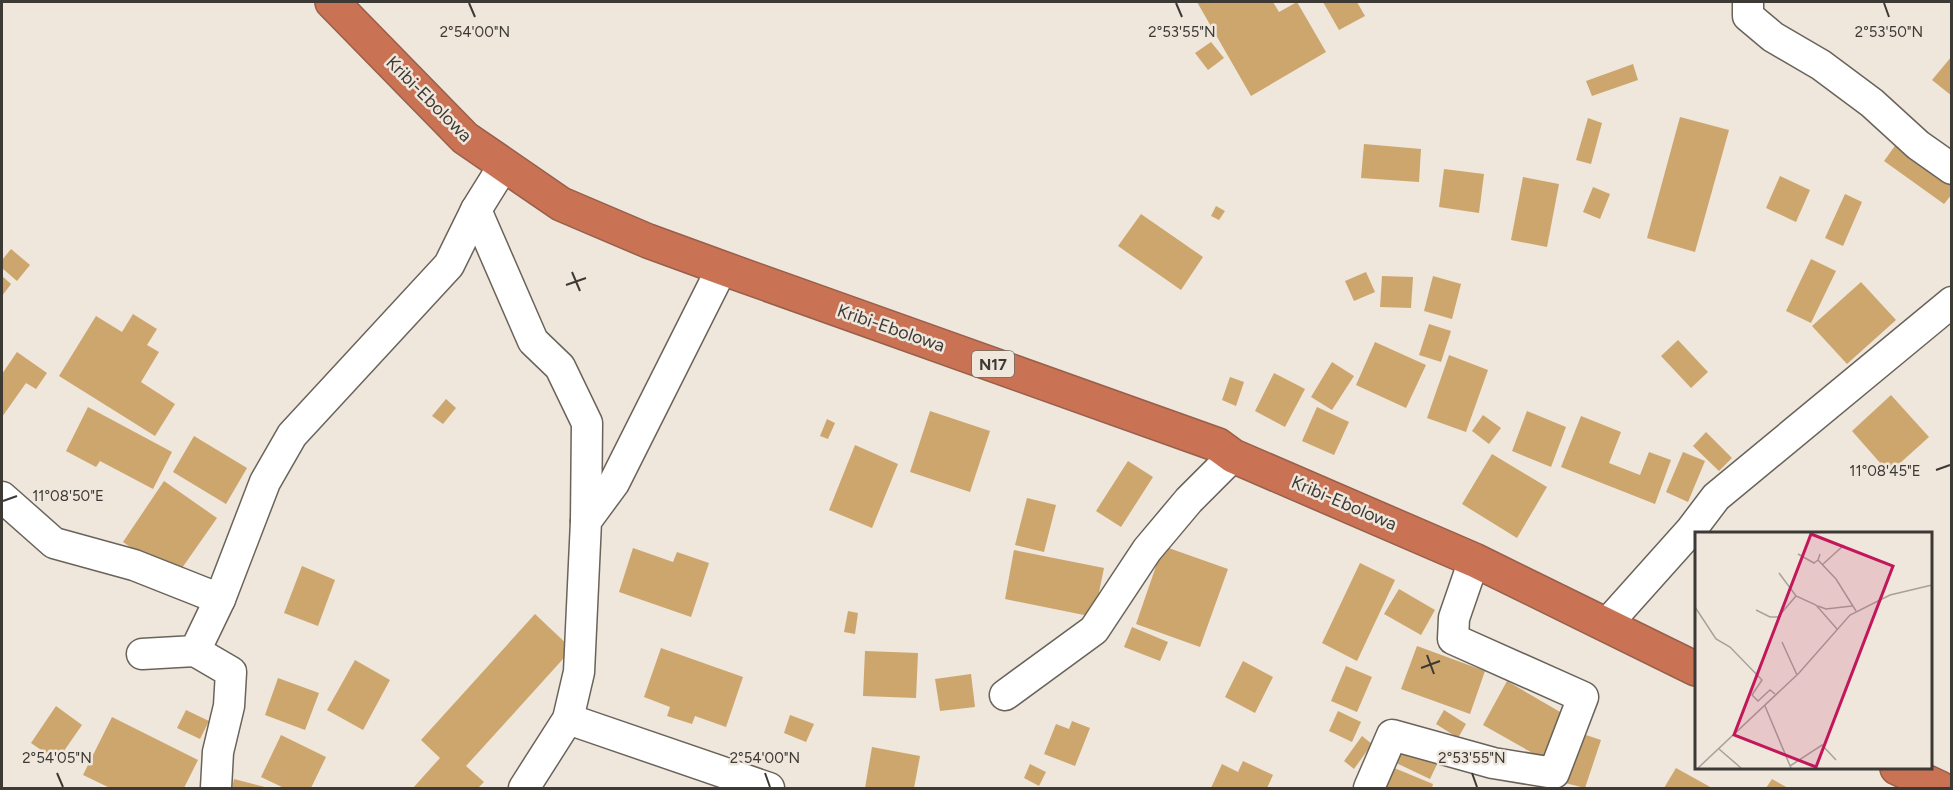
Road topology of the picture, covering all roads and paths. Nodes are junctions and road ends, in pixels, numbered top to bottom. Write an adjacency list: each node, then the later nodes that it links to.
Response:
1 (332, 2): 3 (highway, Kribi-Ebolowa / N17)
2 (1748, 2): 4 (street)
3 (504, 165): 5 (street); 6 (highway, Kribi-Ebolowa / N17)
4 (1952, 169)
5 (476, 210): 10 (street); 12 (street)
6 (722, 268): 8 (highway, Kribi-Ebolowa / N17); 10 (street)
7 (1952, 302): 13 (street)
8 (1233, 456): 11 (highway, Kribi-Ebolowa / N17); 17 (street)
9 (2, 497): 12 (street)
10 (586, 521): 18 (street)
11 (1474, 560): 13 (highway, Kribi-Ebolowa / N17); 23 (street)
12 (220, 599): 14 (street)
13 (1606, 625): 16 (highway, Kribi-Ebolowa / N17)
14 (195, 651): 15 (street); 20 (street)
15 (142, 654)
16 (1695, 669)
17 (1005, 695)
18 (568, 719): 21 (street); 22 (street)
19 (1899, 769): 24 (highway)
20 (216, 789)
21 (525, 789)
22 (769, 789)
23 (1369, 789)
24 (1940, 789)

